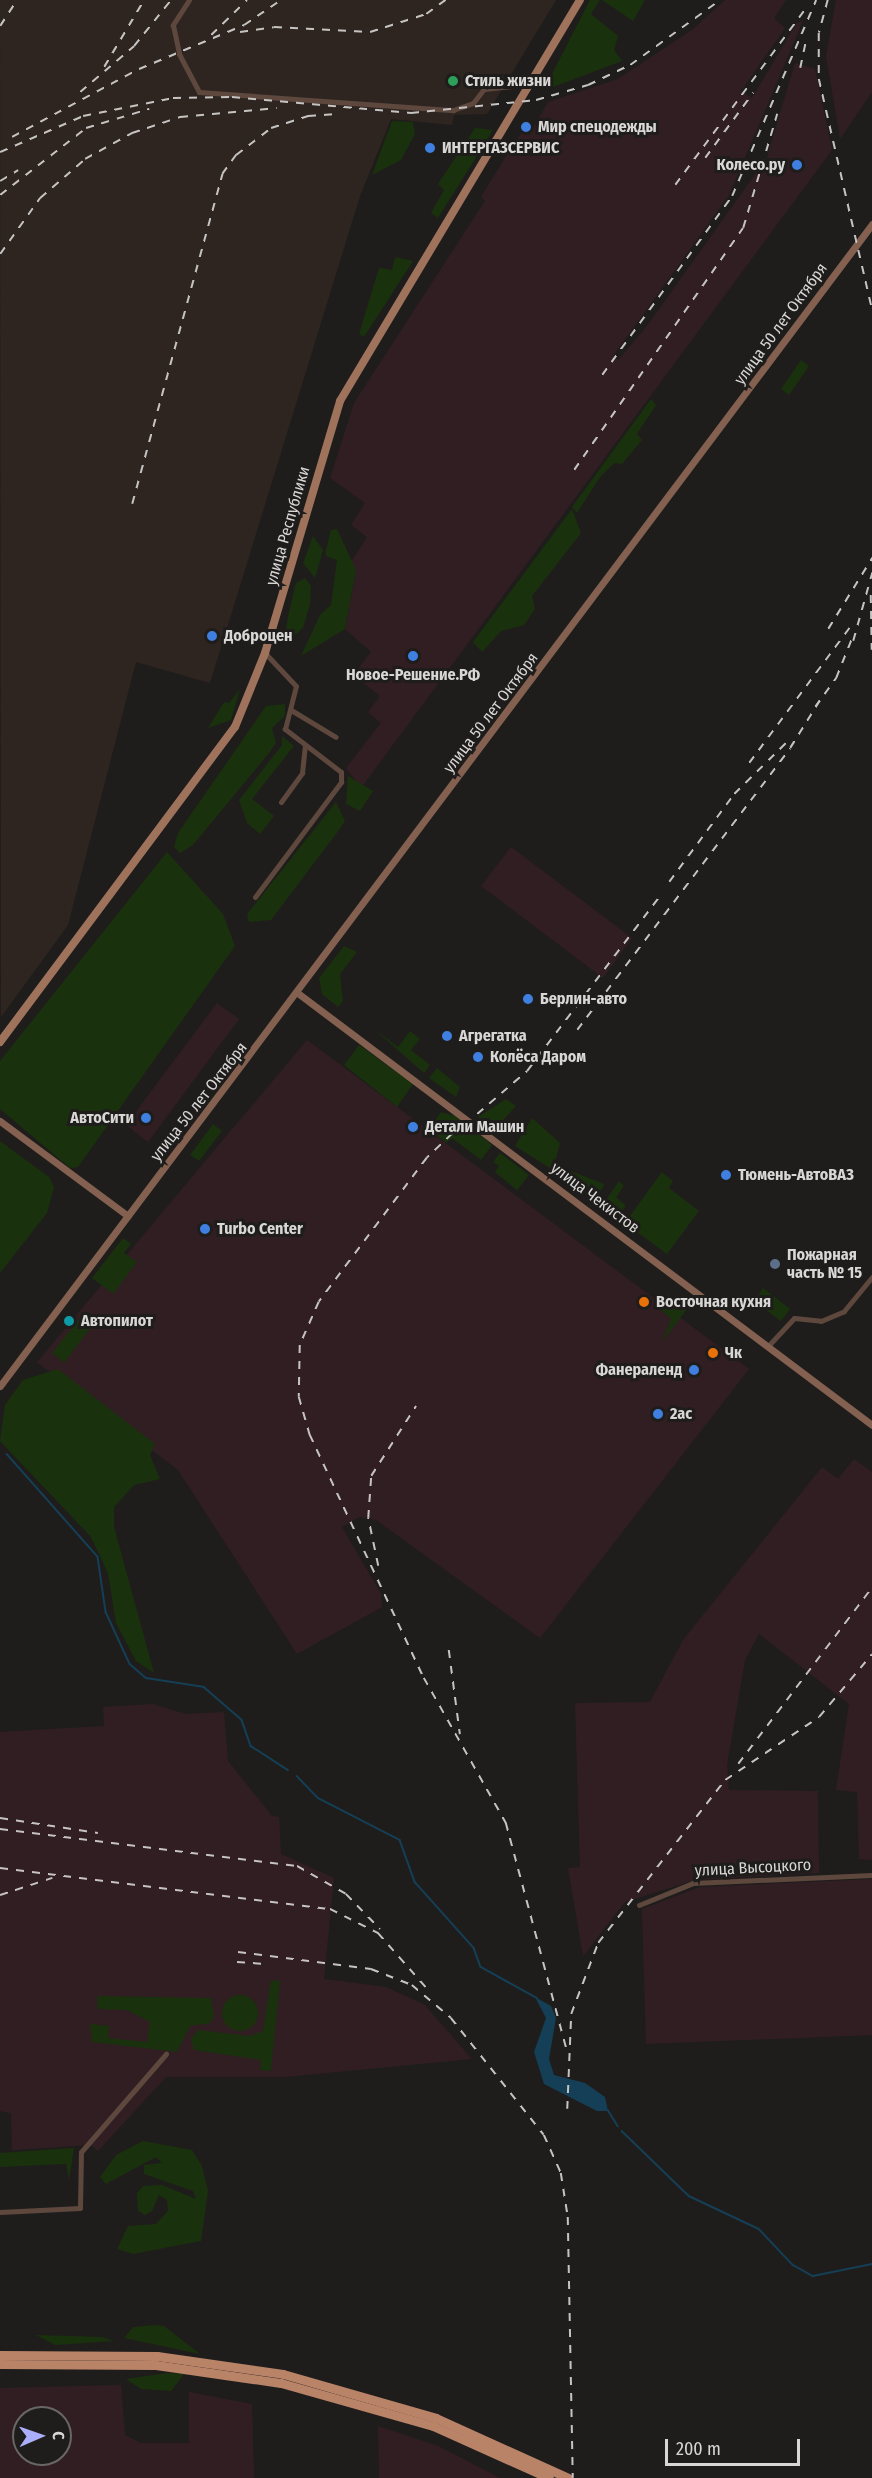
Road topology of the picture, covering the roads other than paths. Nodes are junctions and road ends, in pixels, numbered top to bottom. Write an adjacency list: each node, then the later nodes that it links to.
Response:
1 (189, 0): 3 (street)
2 (580, 0): 3 (main road, улица Республики)
3 (530, 84): 5 (main road, улица Республики)
4 (872, 224): 11 (main road, улица 50 лет Октября)
5 (265, 653): 6 (street); 12 (main road, улица Республики)
6 (291, 710): 7 (street); 8 (street)
7 (336, 736)
8 (304, 746): 9 (street); 10 (street)
9 (282, 802)
10 (255, 897)
11 (299, 994): 14 (main road, улица 50 лет Октября); 16 (main road, улица Чекистов)
12 (0, 1042)
13 (0, 1120): 14 (main road)
14 (128, 1216): 17 (main road, улица 50 лет Октября)
15 (872, 1277): 16 (street)
16 (768, 1346): 18 (main road, улица Чекистов)
17 (0, 1386)
18 (872, 1425)
19 (872, 1875): 20 (street, улица Высоцкого)
20 (639, 1905)
21 (166, 2054): 22 (street)
22 (0, 2212)
23 (2, 2359): 24 (highway)
24 (543, 2472): 25 (highway)
25 (568, 2478)

